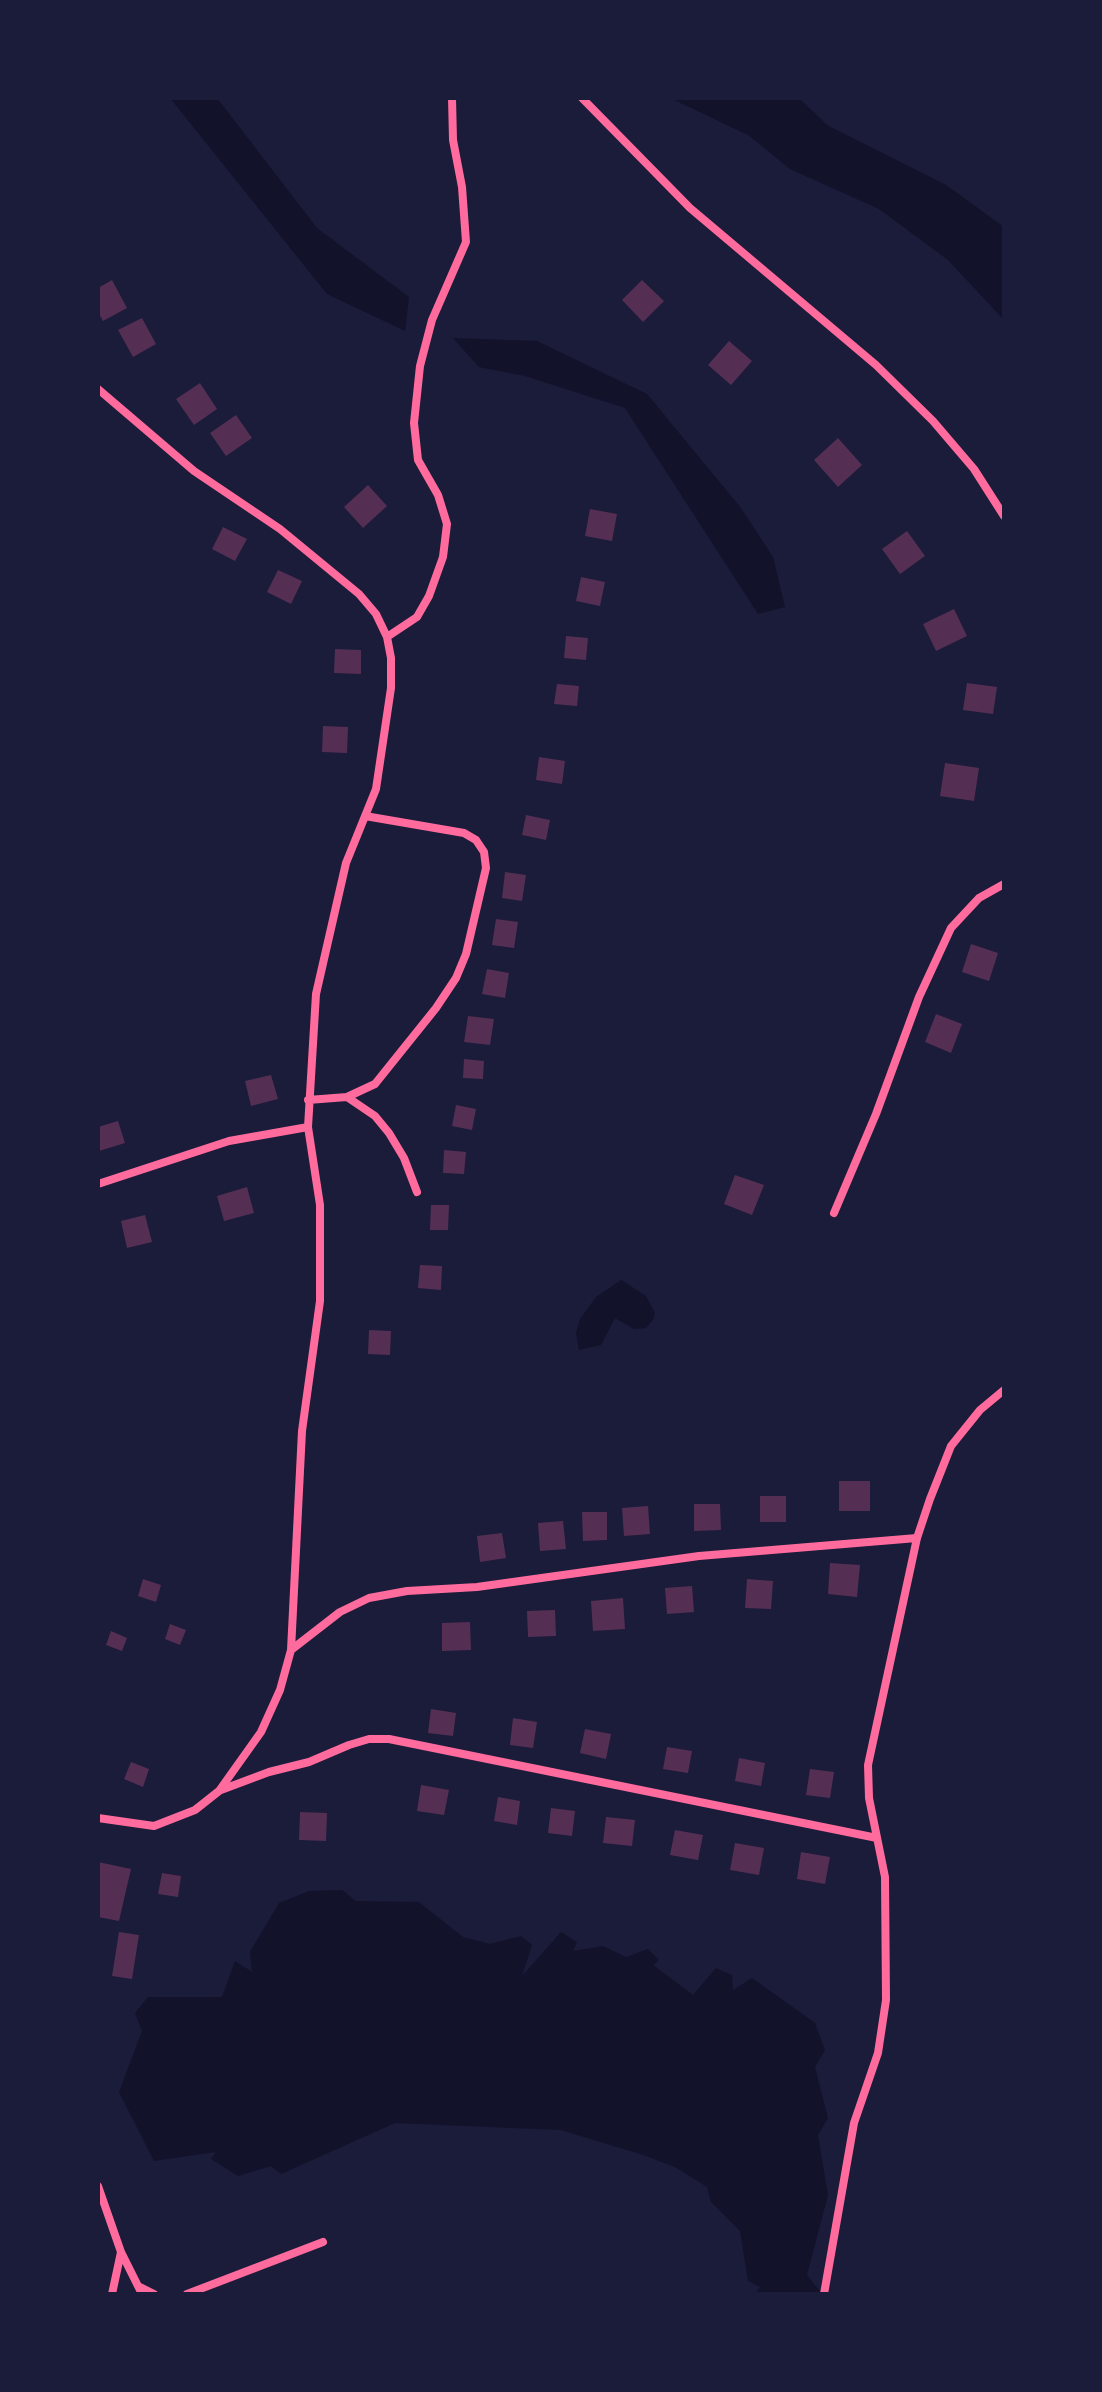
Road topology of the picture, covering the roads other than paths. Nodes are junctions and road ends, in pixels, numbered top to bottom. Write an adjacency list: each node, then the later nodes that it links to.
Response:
1 (452, 98): 5 (street)
2 (582, 98): 4 (street)
3 (98, 389): 5 (street)
4 (1004, 516)
5 (387, 637): 6 (street)
6 (365, 816): 8 (street); 9 (street)
7 (1004, 884): 13 (street)
8 (347, 1097): 9 (street); 12 (street)
9 (308, 1100): 10 (street)
10 (308, 1127): 11 (street); 16 (street)
11 (98, 1184)
12 (417, 1192)
13 (834, 1213)
14 (1004, 1390): 15 (street)
15 (917, 1538): 16 (street); 19 (street)
16 (291, 1650): 17 (street)
17 (219, 1791): 18 (street); 19 (street)
18 (98, 1818)
19 (877, 1838): 27 (street)
20 (98, 2186): 22 (street)
21 (323, 2242): 26 (street)
22 (121, 2252): 23 (street); 24 (street)
23 (141, 2290): 25 (street)
24 (112, 2294)
25 (154, 2294)
26 (187, 2294)
27 (824, 2294)

